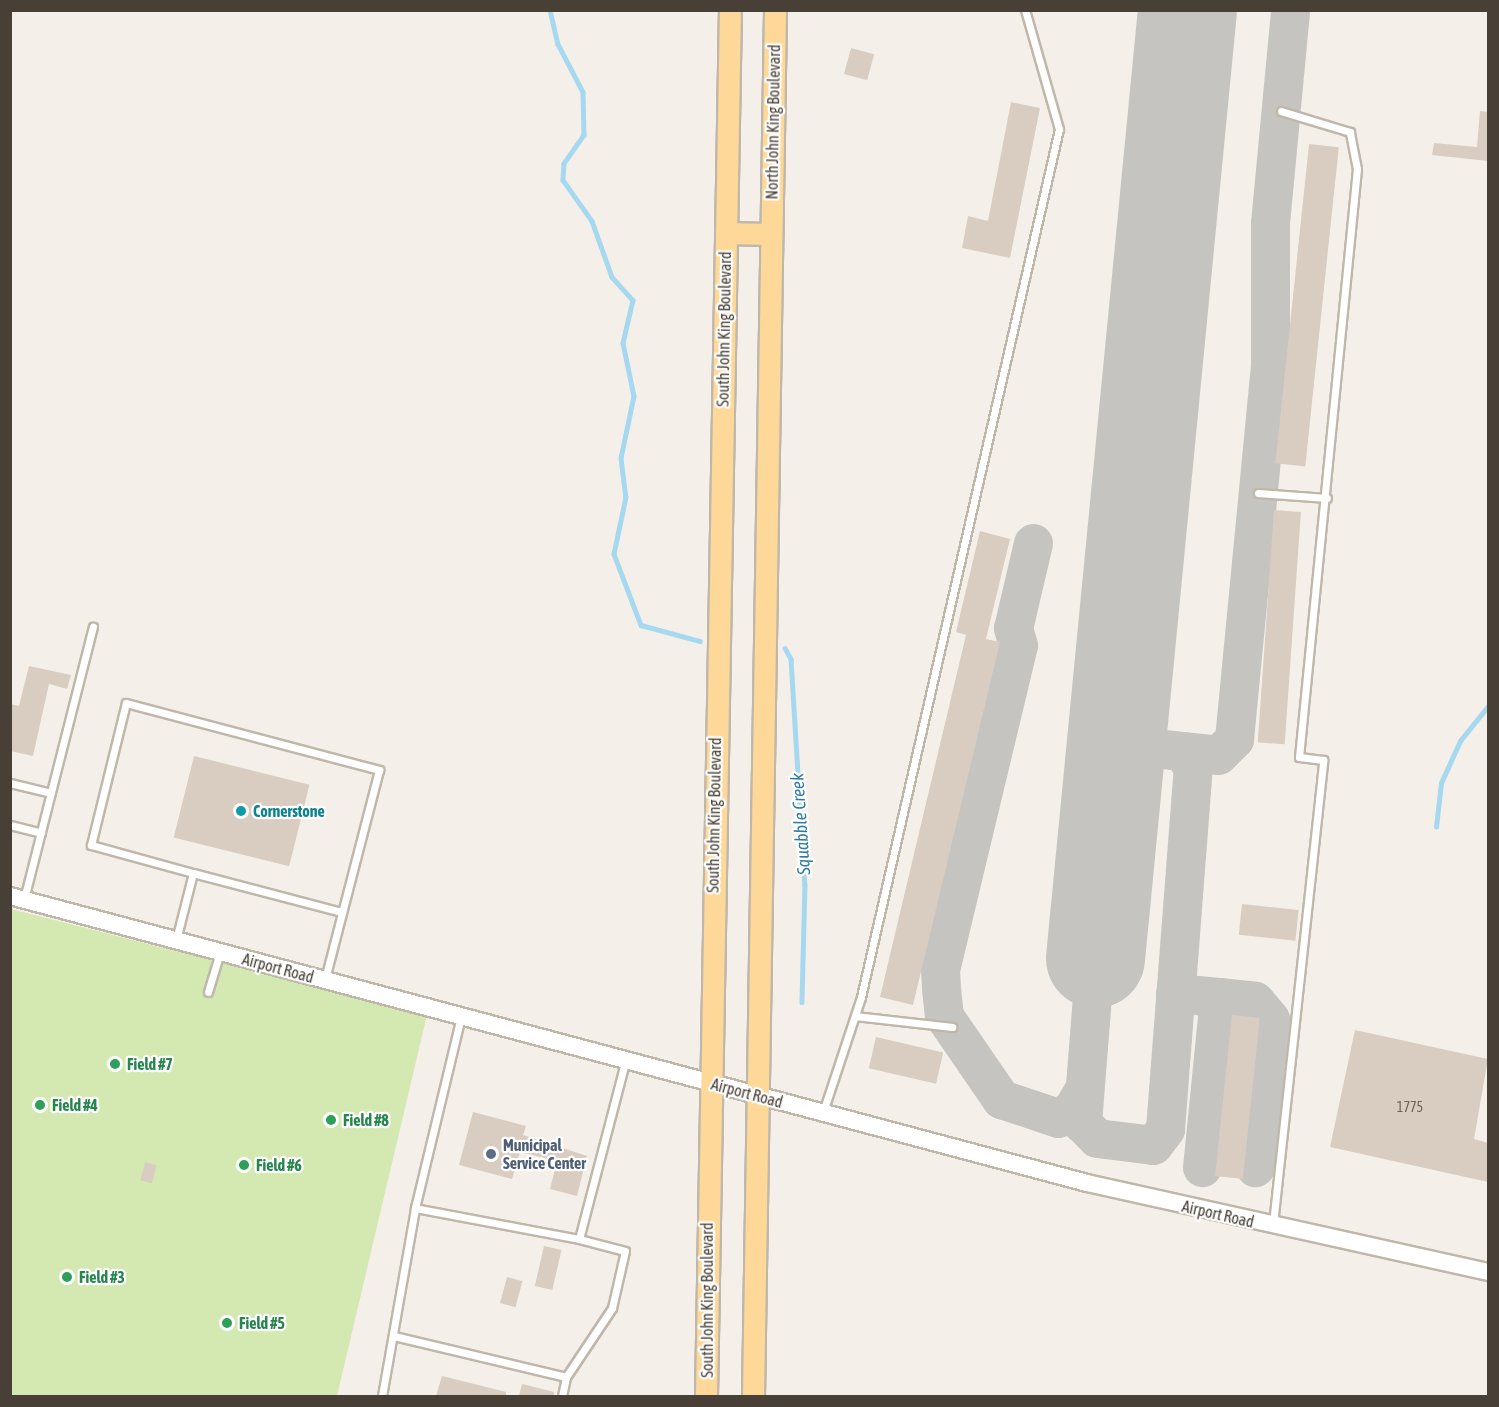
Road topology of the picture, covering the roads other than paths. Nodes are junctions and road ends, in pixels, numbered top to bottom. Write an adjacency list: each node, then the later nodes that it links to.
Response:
1 (730, 10): 5 (main road)
2 (775, 10): 6 (main road, North John King Boulevard)
3 (1025, 10): 21 (lane)
4 (1281, 111): 8 (lane)
5 (726, 233): 6 (main road); 25 (main road, South John King Boulevard)
6 (770, 234): 26 (main road)
7 (1258, 493): 8 (lane)
8 (1327, 498): 29 (lane)
9 (93, 627): 11 (lane)
10 (10, 783): 11 (lane)
11 (51, 794): 13 (lane)
12 (10, 825): 13 (lane)
13 (41, 832): 15 (lane)
14 (193, 873): 16 (lane); 16 (lane); 17 (lane)
15 (17, 897): 17 (street, Airport Road)
16 (342, 912): 19 (lane)
17 (176, 940): 18 (street, Airport Road)
18 (220, 952): 19 (street, Airport Road); 20 (lane)
19 (325, 981): 22 (street, Airport Road)
20 (208, 992)
21 (855, 1016): 23 (lane); 27 (lane)
22 (461, 1017): 24 (street, Airport Road); 28 (lane)
23 (952, 1028)
24 (625, 1062): 25 (street, Airport Road); 30 (lane)
25 (708, 1083): 26 (street, Airport Road); 36 (main road, South John King Boulevard)
26 (758, 1096): 27 (street, Airport Road); 37 (main road)
27 (823, 1113): 29 (street, Airport Road)
28 (415, 1208): 30 (lane); 32 (lane)
29 (1273, 1226): 31 (street, Airport Road)
30 (579, 1239): 33 (lane)
31 (1488, 1272)
32 (394, 1336): 33 (lane); 34 (lane)
33 (566, 1377): 35 (lane)
34 (382, 1396)
35 (562, 1396)
36 (706, 1396)
37 (753, 1396)

